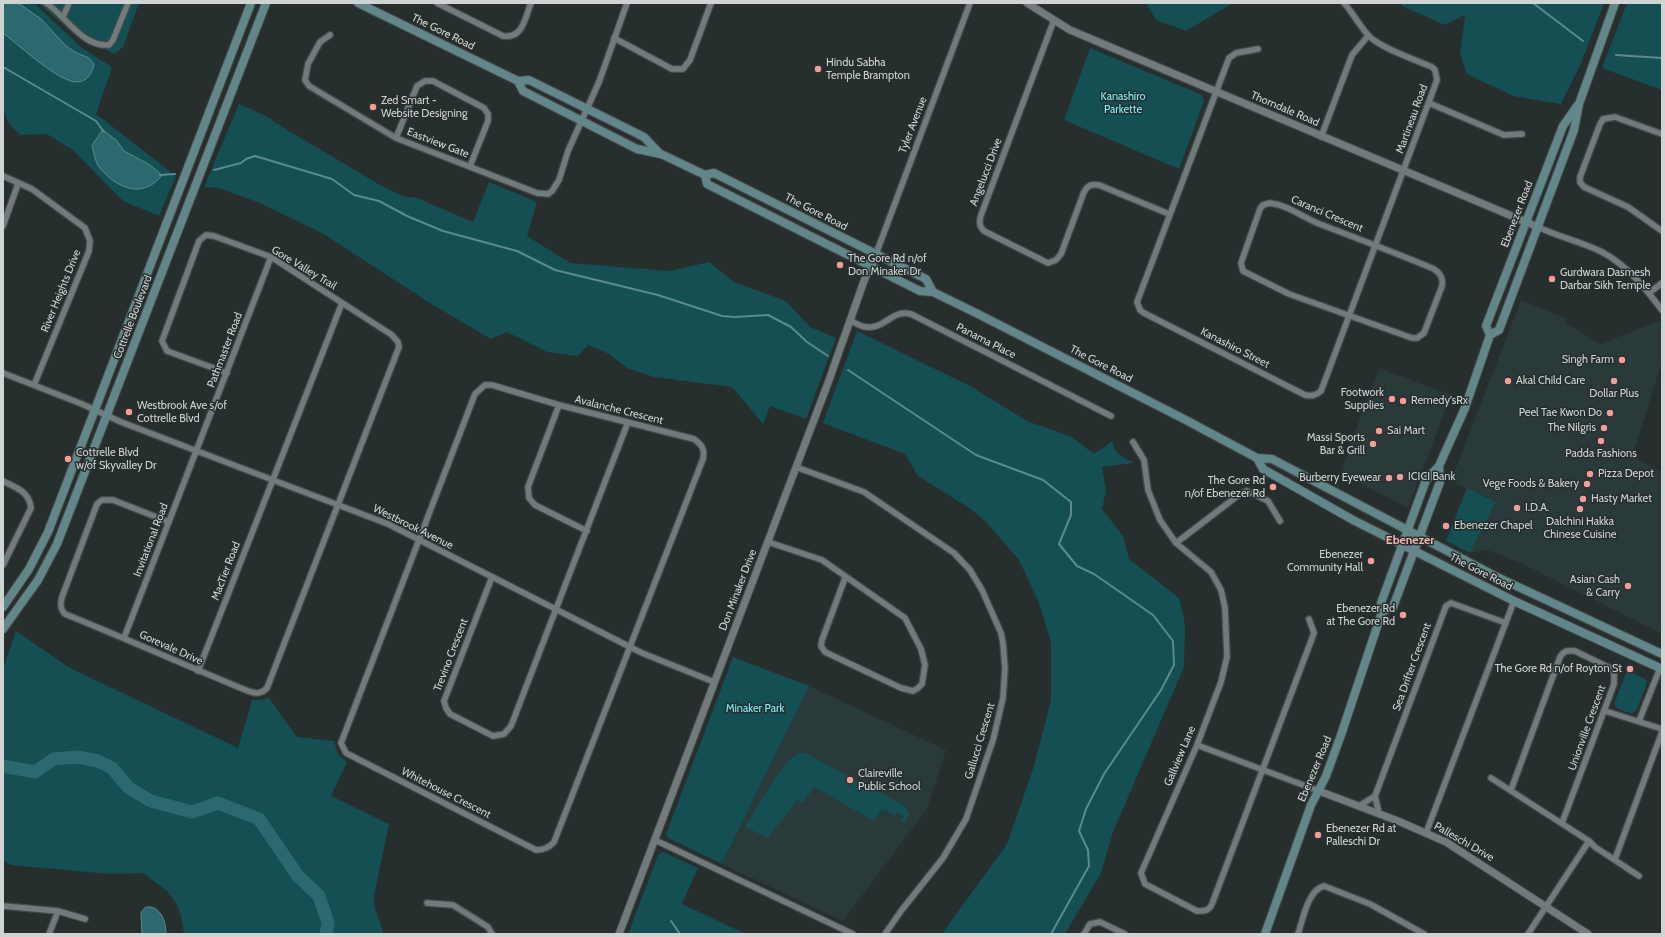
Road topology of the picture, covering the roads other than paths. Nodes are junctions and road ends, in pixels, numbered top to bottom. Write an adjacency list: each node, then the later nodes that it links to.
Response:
1 (46, 3): 15 (street)
2 (69, 3): 15 (street)
3 (128, 3): 15 (street)
4 (251, 3): 58 (main road, Cottrelle Boulevard)
5 (266, 3): 59 (main road, Cottrelle Boulevard)
6 (358, 3): 21 (main road, The Gore Road)
7 (437, 3): 8 (street)
8 (531, 3)
9 (627, 3): 19 (street)
10 (711, 3): 19 (street)
11 (970, 3): 43 (street, Tyler Avenue)
12 (1027, 3): 16 (street, Thorndale Road)
13 (1344, 3): 18 (street, Martineau Road)
14 (1615, 3): 24 (main road, Ebenezer Road)
15 (63, 17)
16 (1054, 20): 22 (street, Thorndale Road); 37 (street, Angelucci Drive)
17 (330, 35): 30 (street, Eastview Gate)
18 (1368, 36): 23 (street, Martineau Road); 29 (street)
19 (614, 38): 25 (street)
20 (1258, 49): 22 (street, Kanashiro Street)
21 (518, 82): 25 (main road, The Gore Road); 26 (main road, The Gore Road)
22 (1215, 92): 29 (street, Thorndale Road); 37 (street, Kanashiro Street)
23 (1430, 102): 27 (street); 33 (street, Martineau Road)
24 (1579, 104): 38 (main road, Ebenezer Road); 40 (main road, Ebenezer Road)
25 (587, 109): 26 (street); 31 (main road, The Gore Road)
26 (581, 121): 31 (main road, The Gore Road); 32 (street, Eastview Gate)
27 (1522, 134)
28 (1662, 134): 41 (street)
29 (1321, 137): 33 (street, Thorndale Road)
30 (396, 138): 32 (street, Eastview Gate); 32 (street)
31 (661, 154): 34 (main road, The Gore Road)
32 (470, 166)
33 (1404, 172): 38 (street, Thorndale Road); 42 (street, Kanashiro Street)
34 (705, 175): 43 (main road, The Gore Road); 45 (main road, The Gore Road)
35 (3, 176): 36 (street, River Heights Drive)
36 (18, 184): 39 (street); 56 (street, River Heights Drive)
37 (1169, 214): 51 (street, Kanashiro Street)
38 (1526, 221): 40 (street, Thorndale Road); 53 (main road, Ebenezer Road)
39 (3, 226)
40 (1538, 227): 48 (street); 53 (main road, Ebenezer Road)
41 (1662, 231)
42 (1376, 245): 51 (street, Kanashiro Street); 51 (street, Caranci Crescent); 51 (street, Caranci Crescent)
43 (876, 254): 45 (street, Don Minaker Drive); 47 (main road, The Gore Road)
44 (271, 258): 49 (street, Gore Valley Trail); 55 (street, Pathmaster Road); 55 (street, Gore Valley Trail)
45 (870, 266): 47 (main road, The Gore Road); 52 (street, Don Minaker Drive)
46 (1662, 283): 48 (street)
47 (933, 292): 64 (main road, The Gore Road)
48 (1649, 293): 50 (street)
49 (342, 303): 67 (street, MacTier Road); 69 (street, Gore Valley Trail)
50 (1662, 310)
51 (1349, 316)
52 (850, 320): 60 (street, Panama Place); 66 (street, Don Minaker Drive)
53 (1490, 335): 65 (main road, Ebenezer Road)
54 (3, 373): 56 (street, Westbrook Avenue)
55 (227, 374): 63 (street, Pathmaster Road)
56 (34, 385): 58 (street, Westbrook Avenue)
57 (559, 405): 61 (street, Avalanche Crescent); 72 (street); 75 (street, Avalanche Crescent)
58 (95, 410): 59 (street, Westbrook Avenue); 84 (main road, Cottrelle Boulevard)
59 (107, 416): 63 (street, Westbrook Avenue); 89 (main road, Cottrelle Boulevard)
60 (1111, 416)
61 (628, 422): 72 (street, Trevino Crescent); 91 (street, Avalanche Crescent)
62 (1133, 442): 77 (street, Gallview Lane)
63 (197, 450): 67 (street, Westbrook Avenue); 71 (street, Invitational Road)
64 (1257, 458): 73 (main road, The Gore Road); 78 (main road, The Gore Road)
65 (1439, 466): 73 (main road, Ebenezer Road); 74 (main road, Ebenezer Road)
66 (796, 467): 76 (street, Don Minaker Drive); 122 (street, Gallucci Crescent)
67 (273, 479): 69 (street, Westbrook Avenue); 94 (street, MacTier Road)
68 (3, 481): 80 (street)
69 (338, 505): 75 (street, Westbrook Avenue); 94 (street, Gorevale Drive)
70 (1280, 521): 77 (street)
71 (169, 522): 90 (street, Invitational Road); 90 (street, Gorevale Drive)
72 (587, 531): 85 (street, Trevino Crescent)
73 (1407, 531): 74 (main road, The Gore Road); 78 (main road, Ebenezer Road)
74 (1418, 537): 79 (main road, Ebenezer Road); 92 (main road, The Gore Road)
75 (418, 540): 81 (street, Westbrook Avenue); 91 (street, Whitehouse Crescent)
76 (768, 542): 82 (street); 95 (street, Don Minaker Drive)
77 (1176, 543): 99 (street, Gallview Lane)
78 (1402, 544): 79 (main road, The Gore Road); 86 (main road, Ebenezer Road)
79 (1413, 550): 83 (main road, The Gore Road); 86 (main road, Ebenezer Road)
80 (3, 566)
81 (492, 578): 85 (street, Westbrook Avenue); 85 (street, Trevino Crescent)
82 (845, 578): 82 (street)
83 (1514, 601): 88 (street); 93 (main road, The Gore Road)
84 (3, 607)
85 (556, 609): 91 (street, Westbrook Avenue)
86 (1382, 612): 103 (main road, Ebenezer Road)
87 (1310, 619): 100 (street)
88 (1506, 623): 104 (street, Sea Drifter Crescent); 108 (street)
89 (3, 629)
90 (124, 638): 94 (street, Gorevale Drive)
91 (630, 647): 95 (street, Westbrook Avenue)
92 (1662, 654)
93 (1661, 669): 97 (street)
94 (198, 671)
95 (714, 682): 109 (street, Don Minaker Drive)
96 (1605, 711): 97 (street); 102 (street, Unionville Crescent); 107 (street, Unionville Crescent)
97 (1639, 721): 98 (street)
98 (1662, 731): 111 (street)
99 (1197, 745): 100 (street); 100 (street, Gallview Lane)
100 (1262, 770): 103 (street)
101 (1491, 778): 102 (street)
102 (1511, 790): 107 (street)
103 (1319, 791): 105 (street, Palleschi Drive); 125 (main road, Ebenezer Road)
104 (1375, 796): 105 (street); 106 (street)
105 (1360, 806): 106 (street, Palleschi Drive)
106 (1379, 813): 108 (street, Palleschi Drive)
107 (1562, 823): 110 (street)
108 (1426, 833): 115 (street, Palleschi Drive)
109 (655, 840): 120 (street, Don Minaker Drive); 121 (street)
110 (1589, 841): 111 (street); 115 (street)
111 (1614, 859): 112 (street)
112 (1639, 876)
113 (427, 903): 119 (street)
114 (3, 906): 116 (street)
115 (1547, 907): 128 (street); 129 (street, Palleschi Drive)
116 (58, 911): 117 (street); 118 (street)
117 (85, 919)
118 (49, 934)
119 (492, 934)
120 (619, 934)
121 (854, 934)
122 (885, 934)
123 (1084, 934): 124 (street)
124 (1125, 934)
125 (1265, 934)
126 (1298, 934): 127 (street)
127 (1424, 934)
128 (1528, 934)
129 (1588, 934)

